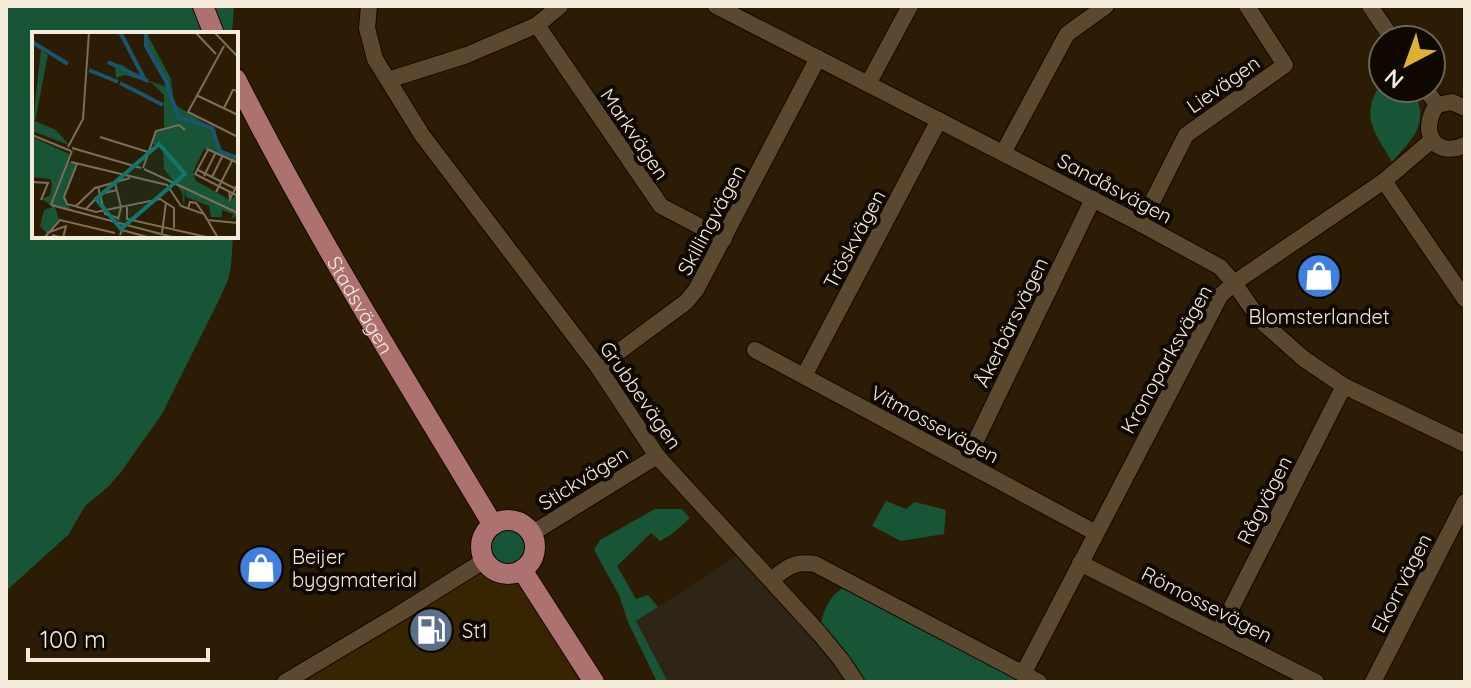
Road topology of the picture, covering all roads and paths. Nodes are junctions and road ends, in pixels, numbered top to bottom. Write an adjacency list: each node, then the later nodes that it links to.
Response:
1 (203, 6): 11 (main road)
2 (369, 6): 13 (street, Grubbevägen)
3 (560, 6): 10 (street)
4 (716, 6): 12 (street, Sandåsvägen)
5 (910, 6): 15 (street)
6 (1106, 6): 21 (street)
7 (1247, 6): 24 (street, Lievägen)
8 (1370, 6): 9 (street)
9 (1382, 24)
10 (537, 25): 13 (street); 25 (street, Markvägen)
11 (213, 32)
12 (818, 58): 15 (street, Sandåsvägen); 25 (street, Skillingvägen)
13 (388, 80): 29 (street, Grubbevägen)
14 (238, 83): 36 (main road, Stadsvägen)
15 (868, 84): 18 (street, Sandåsvägen)
16 (1437, 105): 17 (street); 19 (street)
17 (1465, 108)
18 (939, 120): 21 (street, Sandåsvägen); 30 (street, Tröskvägen)
19 (1432, 140): 20 (street); 22 (street, Kronoparksvägen)
20 (1465, 146)
21 (1003, 153): 23 (street, Sandåsvägen)
22 (1384, 181): 26 (street, Kronoparksvägen); 27 (street)
23 (1093, 199): 24 (street, Sandåsvägen); 34 (street, Åkerbärsvägen)
24 (1141, 224): 26 (street, Sandåsvägen)
25 (724, 239): 29 (street, Skillingvägen)
26 (1234, 283): 31 (street, Sandåsvägen); 37 (street, Kronoparksvägen)
27 (1465, 299)
28 (755, 350): 30 (street, Vitmossevägen)
29 (598, 367): 33 (street, Grubbevägen)
30 (804, 376): 34 (street, Vitmossevägen)
31 (1344, 386): 32 (street, Sandåsvägen); 43 (street, Rågvägen)
32 (1465, 444)
33 (657, 456): 38 (street, Stickvägen); 42 (street, Grubbevägen)
34 (965, 463): 37 (street, Vitmossevägen)
35 (1465, 502): 50 (street, Ekorrvägen)
36 (493, 525): 38 (main road); 39 (main road)
37 (1096, 533): 40 (street, Kronoparksvägen)
38 (531, 534): 41 (main road)
39 (485, 560): 41 (main road); 45 (street)
40 (1080, 563): 43 (street, Römossevägen); 44 (street, Kronoparksvägen)
41 (522, 570): 46 (main road)
42 (771, 580): 44 (street); 47 (street, Grubbevägen)
43 (1219, 632): 49 (street, Römossevägen)
44 (1023, 674): 48 (street)
45 (285, 682)
46 (594, 682)
47 (856, 682)
48 (1039, 682)
49 (1316, 682)
50 (1373, 682)

